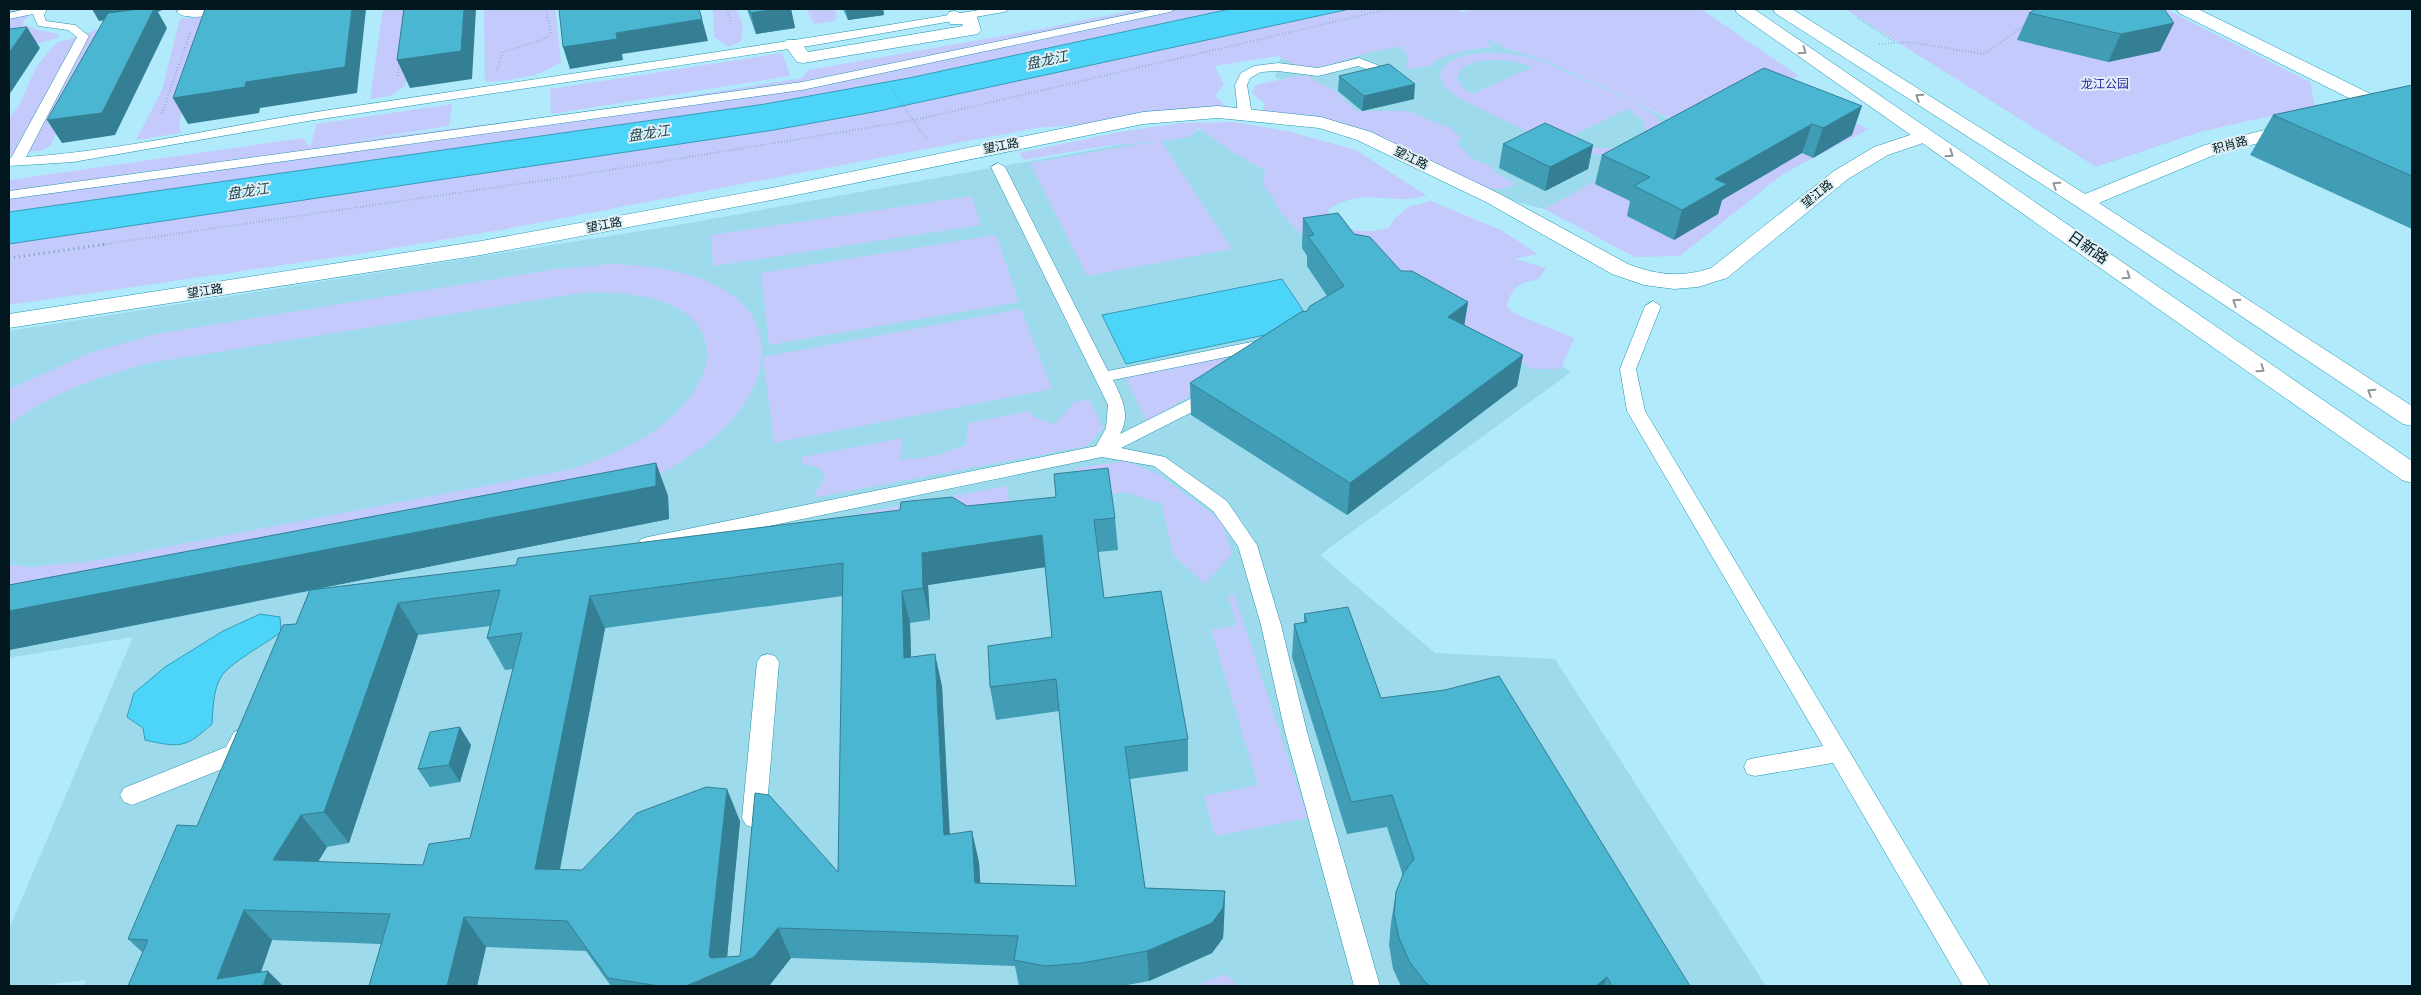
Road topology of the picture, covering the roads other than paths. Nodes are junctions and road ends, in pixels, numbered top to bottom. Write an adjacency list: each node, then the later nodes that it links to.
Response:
1 (41, 9): 11 (lane); 19 (lane)
2 (185, 9): 3 (lane)
3 (231, 9)
4 (1004, 9): 10 (lane)
5 (1170, 9): 21 (lane)
6 (1741, 9): 18 (street, 日新路, one-way to 18)
7 (1781, 9): 12 (street)
8 (1786, 9): 12 (street)
9 (2185, 9): 15 (street)
10 (953, 12): 13 (street)
11 (9, 16)
12 (1830, 40): 22 (street, one-way to 12)
13 (793, 44): 19 (lane)
14 (1394, 76): 16 (lane)
15 (2353, 114)
16 (1245, 115): 18 (street, 望江路); 24 (street, 望江路)
17 (2315, 123): 22 (street, 积肖路)
18 (1925, 136): 30 (street, 日新路, one-way to 30)
19 (13, 162)
20 (998, 167): 26 (lane)
21 (9, 195)
22 (2083, 202): 28 (street, one-way to 22)
23 (1653, 306): 34 (lane)
24 (9, 321)
25 (1291, 339): 26 (lane)
26 (1103, 377): 29 (lane)
27 (1226, 382): 29 (lane)
28 (2412, 418)
29 (1102, 451): 31 (lane); 40 (lane)
30 (2412, 474)
31 (627, 548)
32 (768, 662): 39 (lane)
33 (250, 721): 35 (lane)
34 (1839, 753): 36 (lane); 41 (lane)
35 (234, 754): 37 (lane); 38 (lane)
36 (1755, 767)
37 (223, 781)
38 (132, 795)
39 (752, 839)
40 (1367, 986)
41 (1977, 986)

